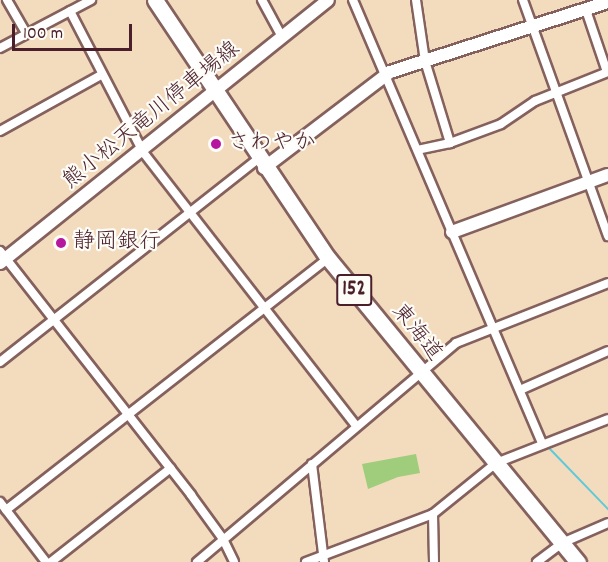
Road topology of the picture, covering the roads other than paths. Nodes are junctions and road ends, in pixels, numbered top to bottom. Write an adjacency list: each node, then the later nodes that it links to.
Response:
1 (7, 0): 13 (street)
2 (91, 0): 11 (street)
3 (155, 0): 21 (highway, 東海道 / 152)
4 (262, 0): 14 (street)
5 (328, 0): 14 (street, 熊小松天竜川停車場線)
6 (353, 0): 19 (street)
7 (416, 0): 16 (street)
8 (523, 0): 12 (street)
9 (608, 2): 10 (street)
10 (590, 6): 12 (street); 17 (street)
11 (70, 11): 13 (street); 18 (street)
12 (533, 27): 16 (street); 20 (street)
13 (27, 34): 15 (street)
14 (282, 37): 21 (street, 熊小松天竜川停車場線)
15 (0, 48)
16 (425, 60): 19 (street); 23 (street)
17 (607, 72): 20 (street)
18 (102, 75): 22 (street); 25 (street)
19 (385, 76): 24 (street); 26 (street)
20 (557, 93): 23 (street); 28 (street)
21 (215, 94): 25 (street, 熊小松天竜川停車場線); 26 (highway, 東海道 / 152)
22 (0, 131)
23 (450, 143): 24 (street)
24 (418, 150): 30 (street)
25 (143, 152): 29 (street); 32 (street, 熊小松天竜川停車場線)
26 (261, 163): 29 (street); 33 (highway, 東海道 / 152)
27 (608, 175): 28 (street)
28 (590, 181): 30 (street); 31 (street)
29 (191, 212): 35 (street); 36 (street)
30 (452, 232): 37 (street)
31 (608, 236)
32 (2, 257): 36 (street)
33 (328, 258): 35 (street); 40 (highway, 東海道 / 152)
34 (608, 283): 37 (street)
35 (267, 308): 42 (street); 44 (street)
36 (54, 320): 39 (street); 42 (street)
37 (492, 328): 40 (street); 41 (street)
38 (608, 351): 41 (street)
39 (0, 362)
40 (420, 374): 44 (street); 46 (highway, 東海道 / 152)
41 (520, 390): 45 (street)
42 (128, 414): 48 (street); 50 (street)
43 (608, 419): 45 (street)
44 (356, 426): 47 (street)
45 (542, 444): 46 (street)
46 (496, 463): 51 (street); 54 (highway, 東海道 / 152)
47 (312, 464): 53 (street); 55 (street)
48 (171, 468): 53 (street); 57 (street)
49 (0, 502): 50 (street)
50 (6, 510): 56 (street)
51 (433, 514): 55 (street); 61 (street)
52 (608, 523): 54 (street)
53 (223, 539): 58 (street); 59 (street)
54 (562, 543): 62 (street); 63 (highway, 東海道 / 152)
55 (324, 558): 60 (street)
56 (46, 562)
57 (51, 562)
58 (197, 562)
59 (234, 562)
60 (306, 562)
61 (434, 562)
62 (537, 562)
63 (578, 562)

